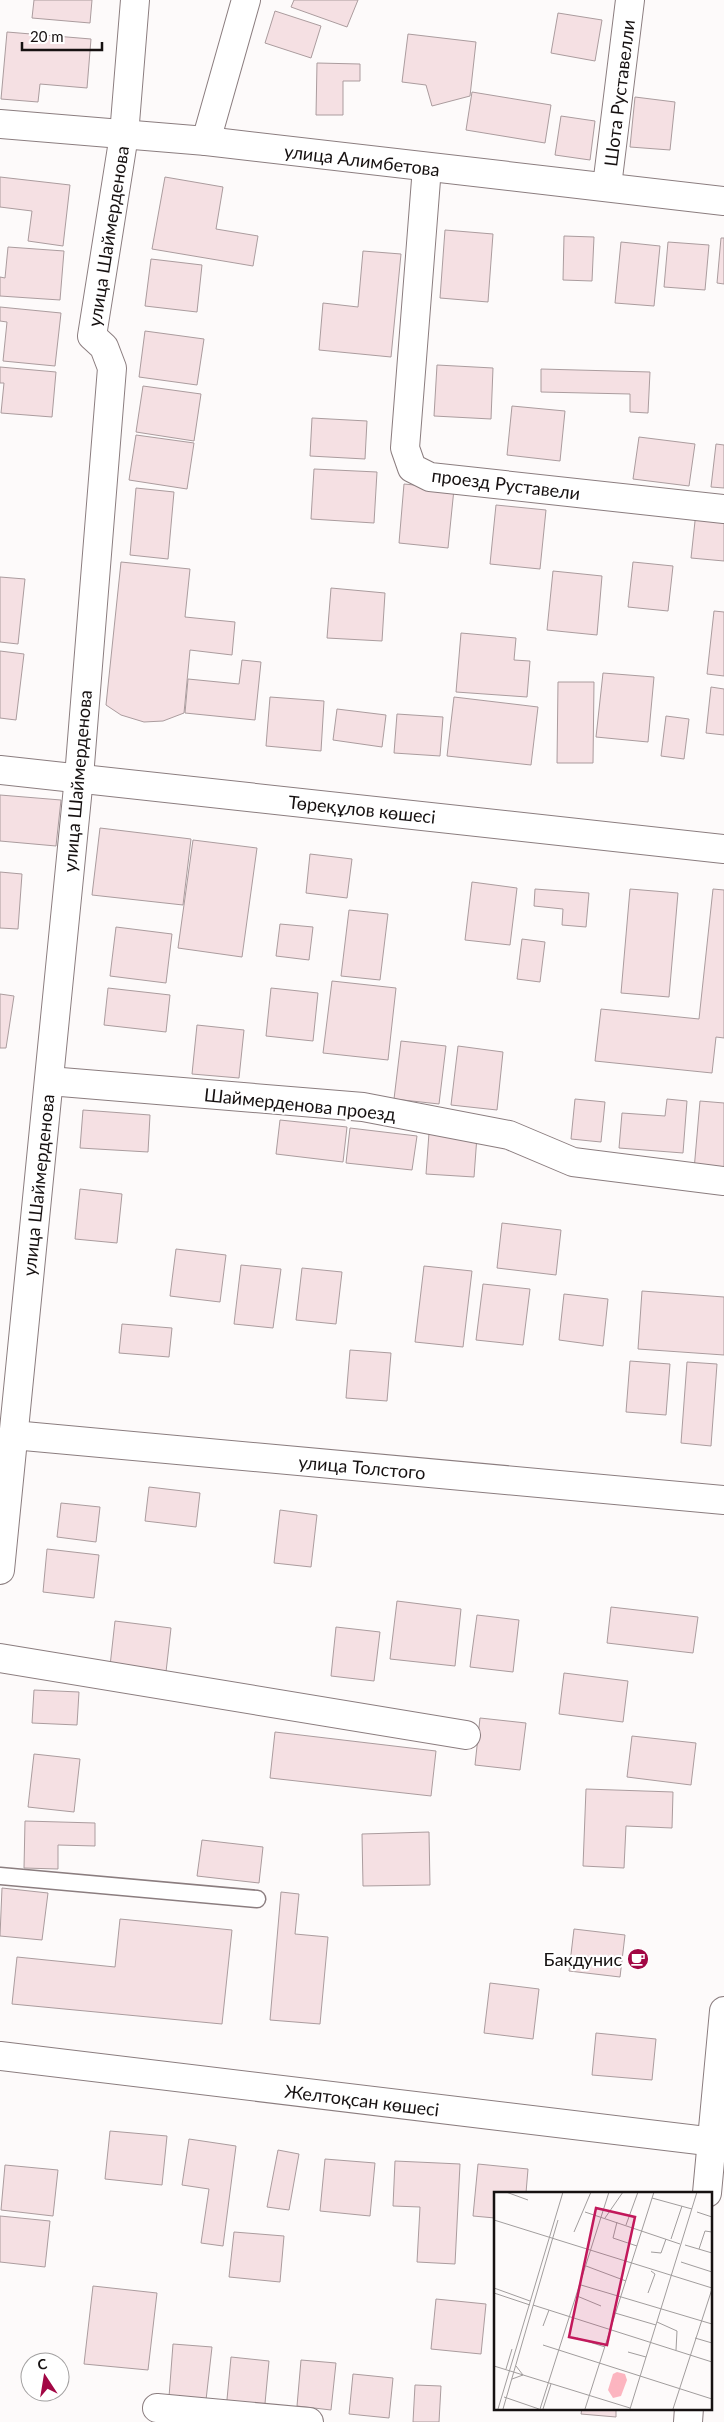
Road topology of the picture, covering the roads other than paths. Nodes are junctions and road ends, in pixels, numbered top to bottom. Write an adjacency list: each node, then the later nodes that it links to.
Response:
1 (136, 0): 5 (street, улица Шаймерденова)
2 (246, 0): 6 (street)
3 (630, 0): 8 (street, Шота Руставелли)
4 (0, 124): 5 (street, улица Алимбетова)
5 (124, 135): 6 (street, улица Алимбетова); 12 (street, улица Шаймерденова)
6 (206, 141): 7 (street, улица Алимбетова)
7 (427, 168): 8 (street, улица Алимбетова); 10 (street, проезд Руставели)
8 (607, 186): 9 (street, улица Алимбетова)
9 (724, 201)
10 (724, 509)
11 (0, 770): 12 (street, Төреқұлов көшесі)
12 (79, 777): 13 (street, Төреқұлов көшесі); 14 (street, улица Шаймерденова)
13 (724, 849)
14 (48, 1081): 15 (street, Шаймерденова проезд); 16 (street, улица Шаймерденова)
15 (724, 1181)
16 (7, 1433): 17 (street, улица Толстого); 18 (street, улица Шаймерденова)
17 (724, 1500)
18 (0, 1570)
19 (0, 1658): 20 (street)
20 (466, 1735)
21 (0, 1876): 22 (lane)
22 (257, 1898)
23 (724, 2011): 25 (street)
24 (0, 2056): 25 (street, Желтоқсан көшесі)
25 (718, 2142): 26 (street)
26 (707, 2192)
27 (157, 2408): 28 (street)
28 (309, 2422)

